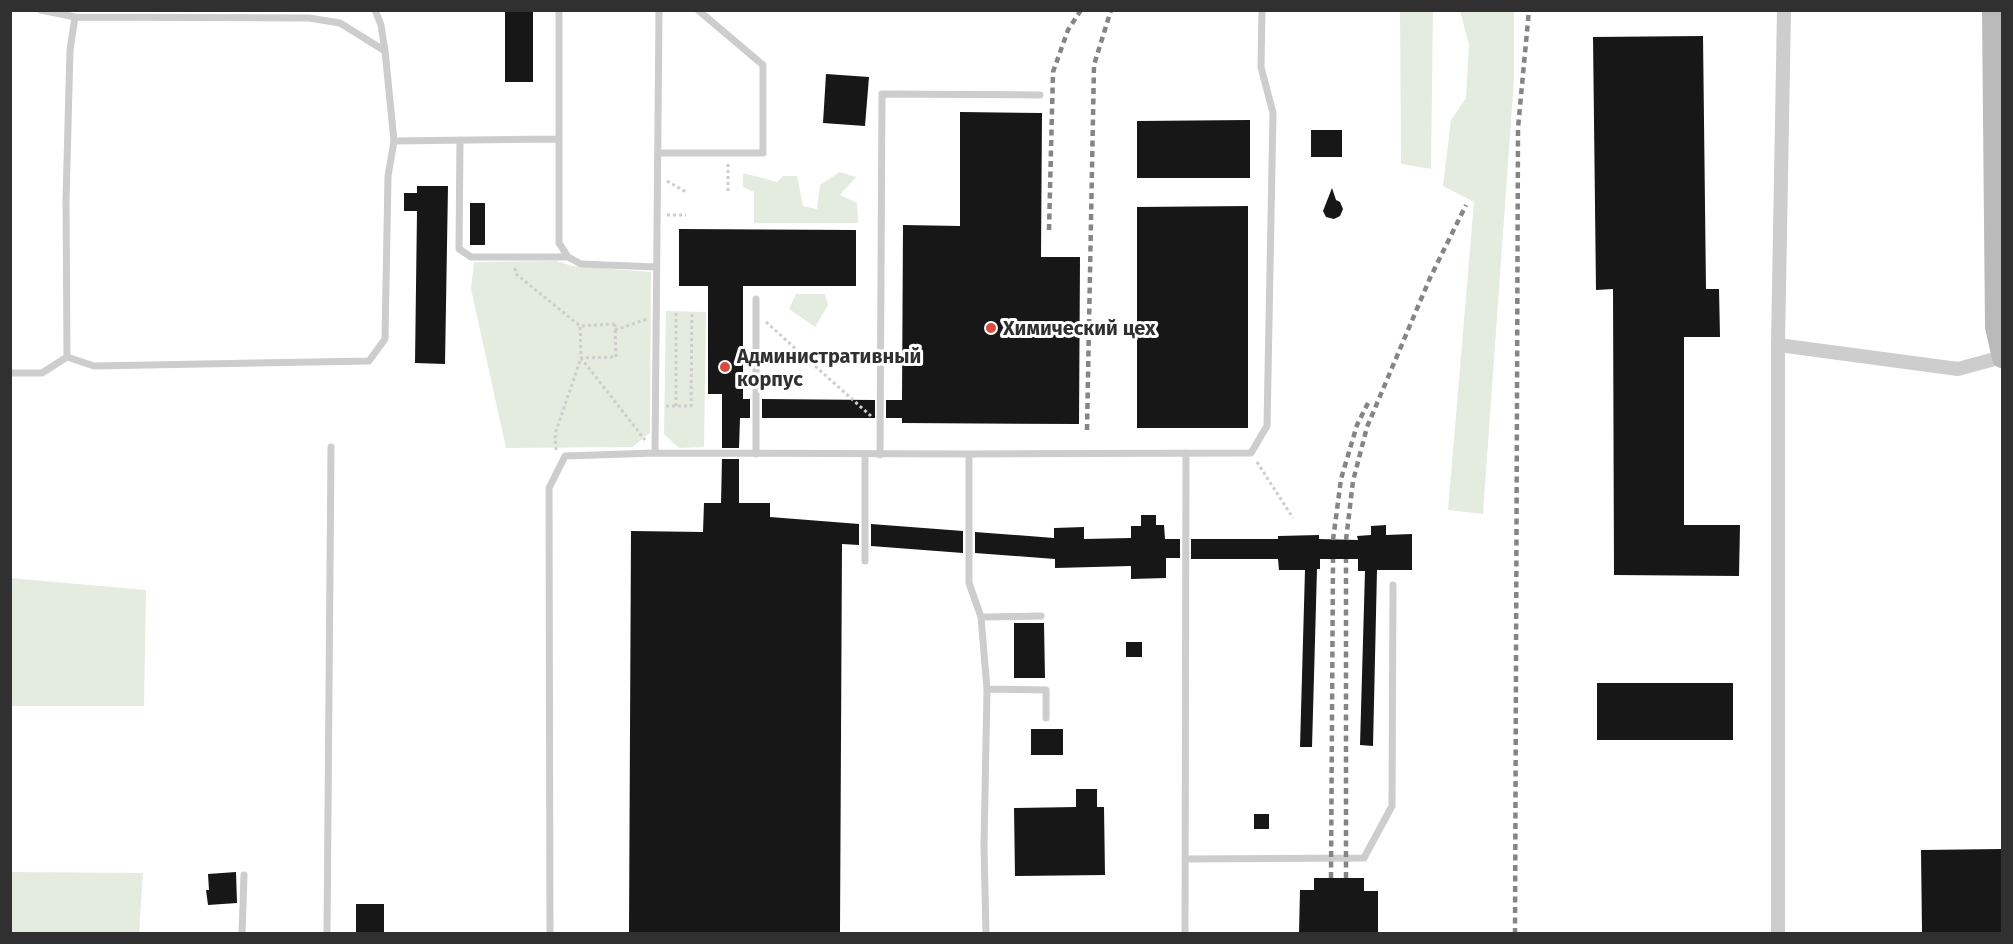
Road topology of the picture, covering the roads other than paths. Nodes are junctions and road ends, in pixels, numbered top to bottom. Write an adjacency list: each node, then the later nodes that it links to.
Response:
1 (41, 10): 9 (lane)
2 (375, 10): 10 (lane)
3 (559, 10): 12 (lane)
4 (658, 10): 15 (lane)
5 (698, 10): 15 (lane)
6 (1262, 10): 25 (lane)
7 (1784, 10): 19 (street)
8 (1992, 10): 21 (main road)
9 (75, 17): 10 (lane); 20 (lane)
10 (385, 51): 14 (lane)
11 (1040, 95): 29 (lane)
12 (558, 139): 13 (lane); 16 (lane)
13 (460, 140): 14 (lane); 16 (lane)
14 (394, 141): 20 (lane)
15 (658, 153): 17 (lane)
16 (568, 256): 17 (lane)
17 (656, 267): 24 (lane)
18 (756, 299): 26 (lane)
19 (1778, 345): 21 (street); 43 (street)
20 (67, 357): 22 (lane)
21 (2002, 357)
22 (10, 373)
23 (331, 447): 39 (lane)
24 (655, 453): 26 (lane); 40 (lane)
25 (1186, 453): 27 (lane); 36 (lane)
26 (756, 454): 28 (lane)
27 (969, 454): 29 (lane); 33 (lane)
28 (865, 455): 29 (lane); 30 (lane)
29 (880, 455)
30 (865, 561)
31 (1393, 585): 36 (lane)
32 (1041, 616): 33 (lane)
33 (981, 617): 34 (lane)
34 (987, 689): 35 (lane); 41 (lane)
35 (1046, 717)
36 (1185, 859): 42 (lane)
37 (244, 875): 38 (lane)
38 (242, 933)
39 (327, 933)
40 (550, 933)
41 (986, 933)
42 (1185, 933)
43 (1778, 933)

